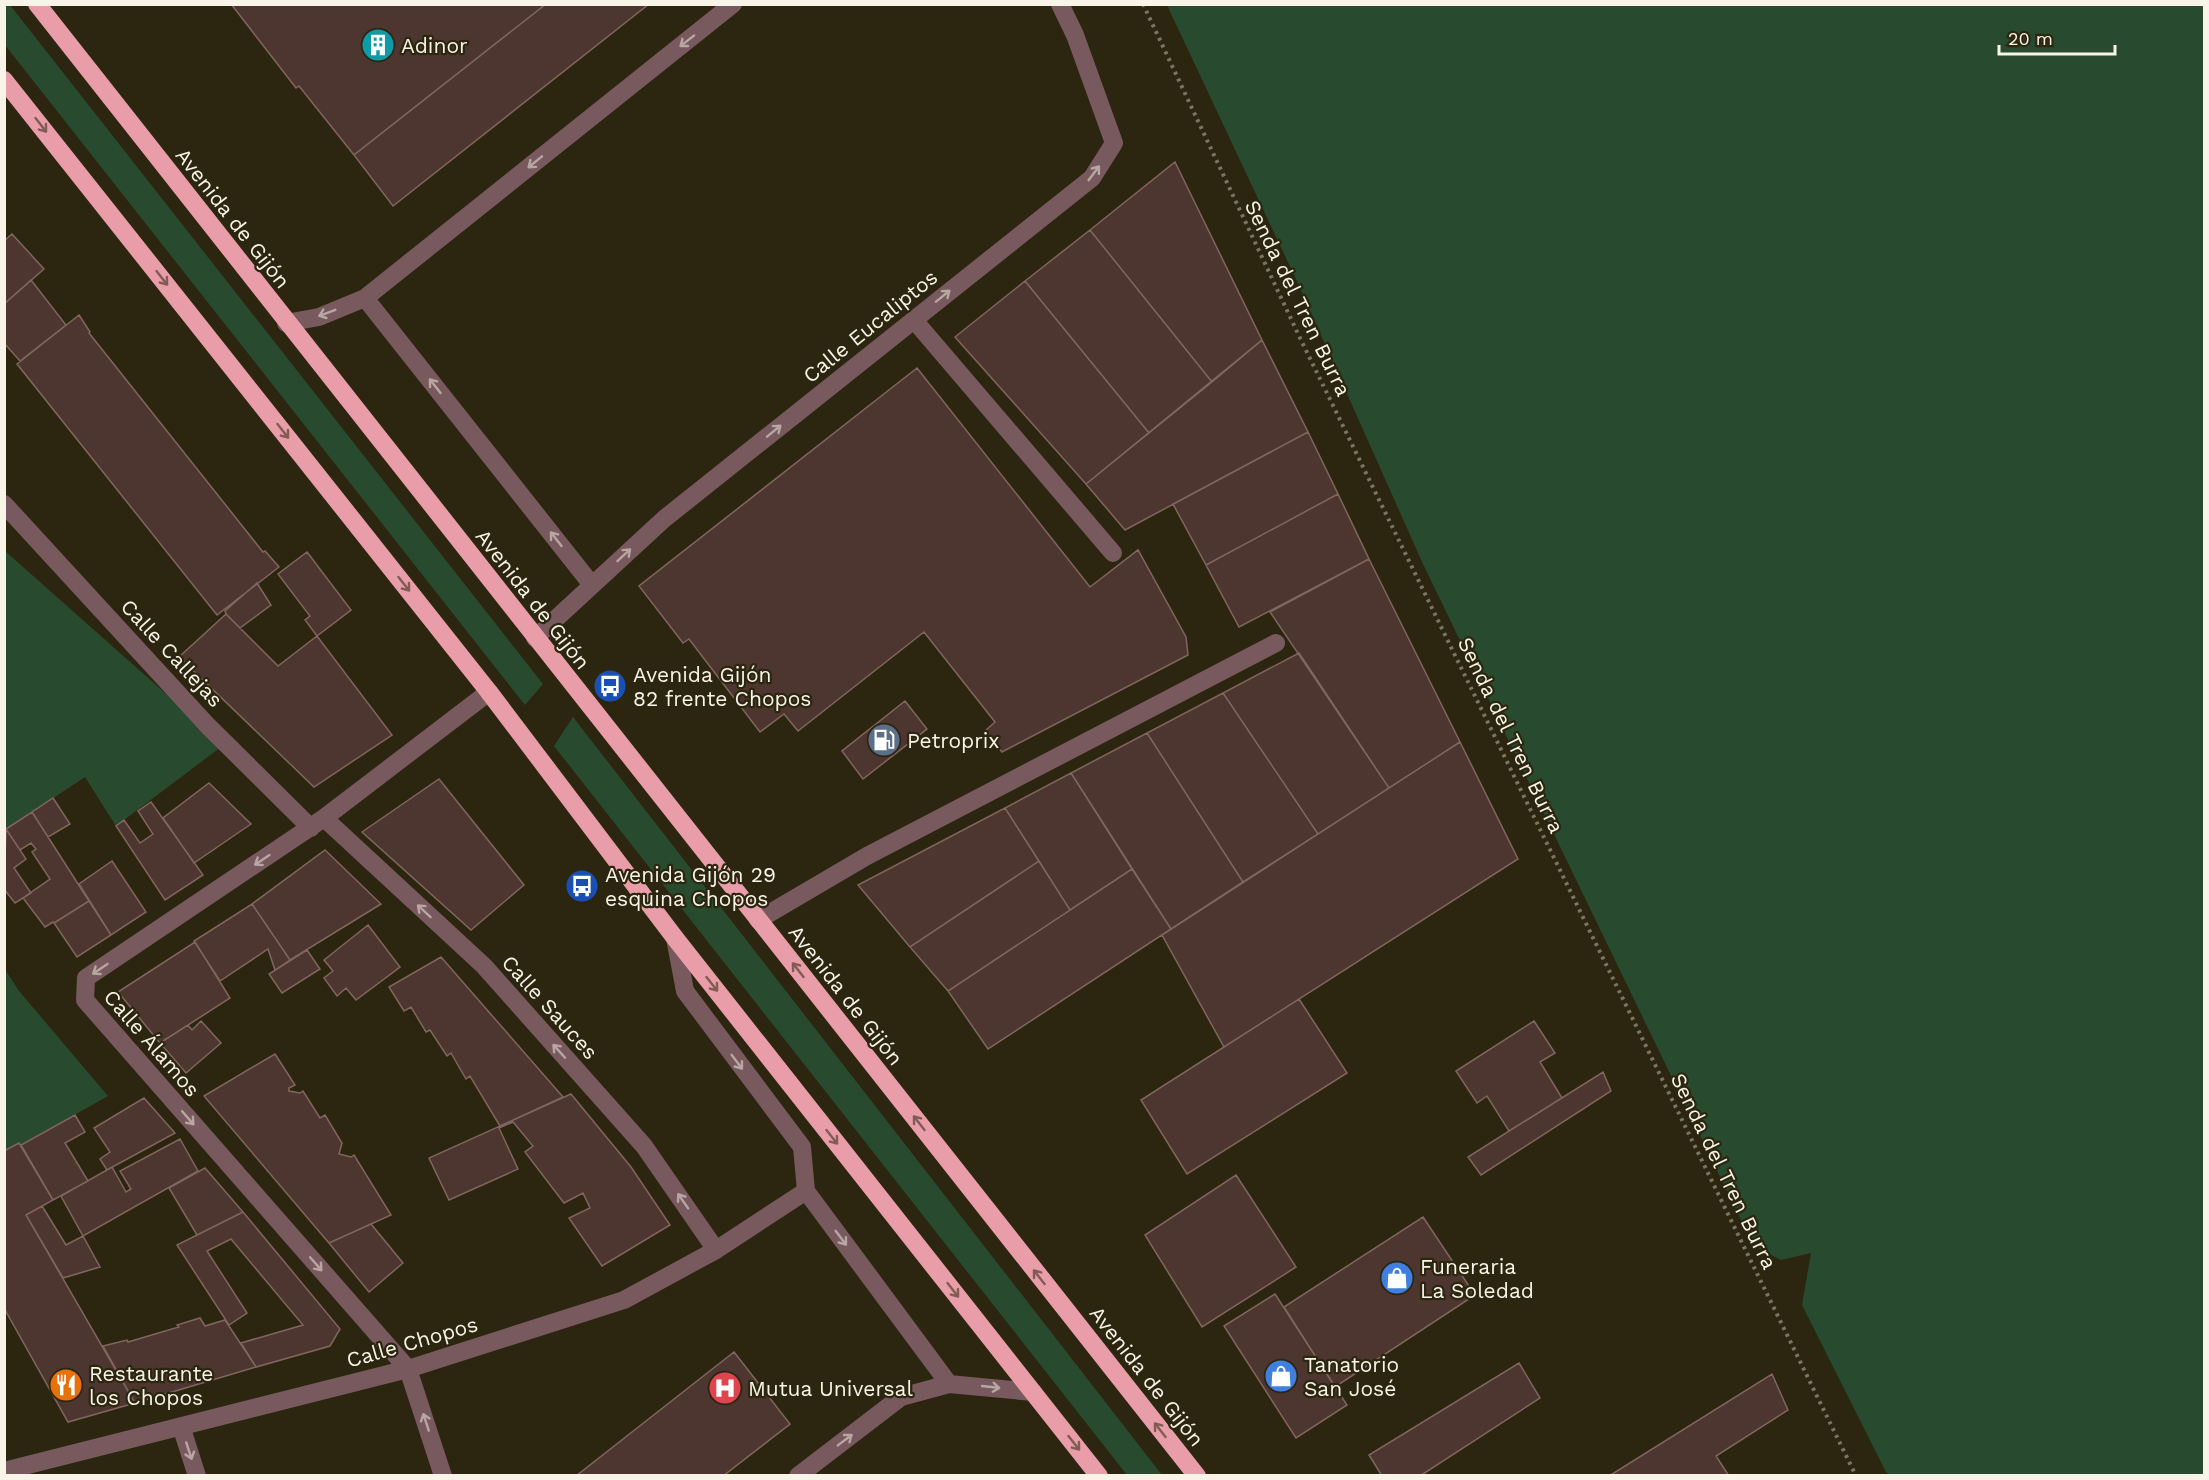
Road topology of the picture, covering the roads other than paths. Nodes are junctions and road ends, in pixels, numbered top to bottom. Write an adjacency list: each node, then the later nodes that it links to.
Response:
1 (37, 4): 7 (highway, Avenida de Gijón)
2 (733, 4): 5 (street, one-way to 5)
3 (1060, 4): 6 (street, Calle Eucaliptos, one-way to 3)
4 (4, 80): 13 (highway, one-way to 13)
5 (365, 298): 7 (street, one-way to 7); 10 (street, one-way to 5)
6 (914, 320): 9 (street); 10 (street, Calle Eucaliptos, one-way to 6)
7 (286, 323): 11 (highway, Avenida de Gijón)
8 (4, 504): 14 (street, Calle Callejas)
9 (1113, 553)
10 (592, 585): 11 (street, Calle Eucaliptos)
11 (535, 638): 15 (highway, Avenida de Gijón)
12 (1276, 643): 15 (street)
13 (489, 692): 14 (street, Calle Álamos); 16 (highway)
14 (317, 823): 18 (street, Calle Sauces, one-way to 14); 19 (street, Calle Álamos, one-way to 19)
15 (758, 920): 28 (highway, Avenida de Gijón, one-way to 15)
16 (675, 938): 17 (street, one-way to 17); 21 (highway, one-way to 21)
17 (806, 1191): 18 (street, Calle Chopos); 20 (street, one-way to 20)
18 (716, 1250): 19 (street, Calle Chopos)
19 (408, 1369): 22 (street, Calle Chopos); 25 (street, one-way to 19)
20 (949, 1384): 21 (street, one-way to 21); 26 (street, one-way to 20)
21 (1033, 1392): 27 (highway, one-way to 27)
22 (181, 1426): 23 (street, Calle Chopos); 24 (street, one-way to 24)
23 (4, 1471)
24 (197, 1476)
25 (443, 1476)
26 (798, 1476)
27 (1099, 1476)
28 (1197, 1476)

